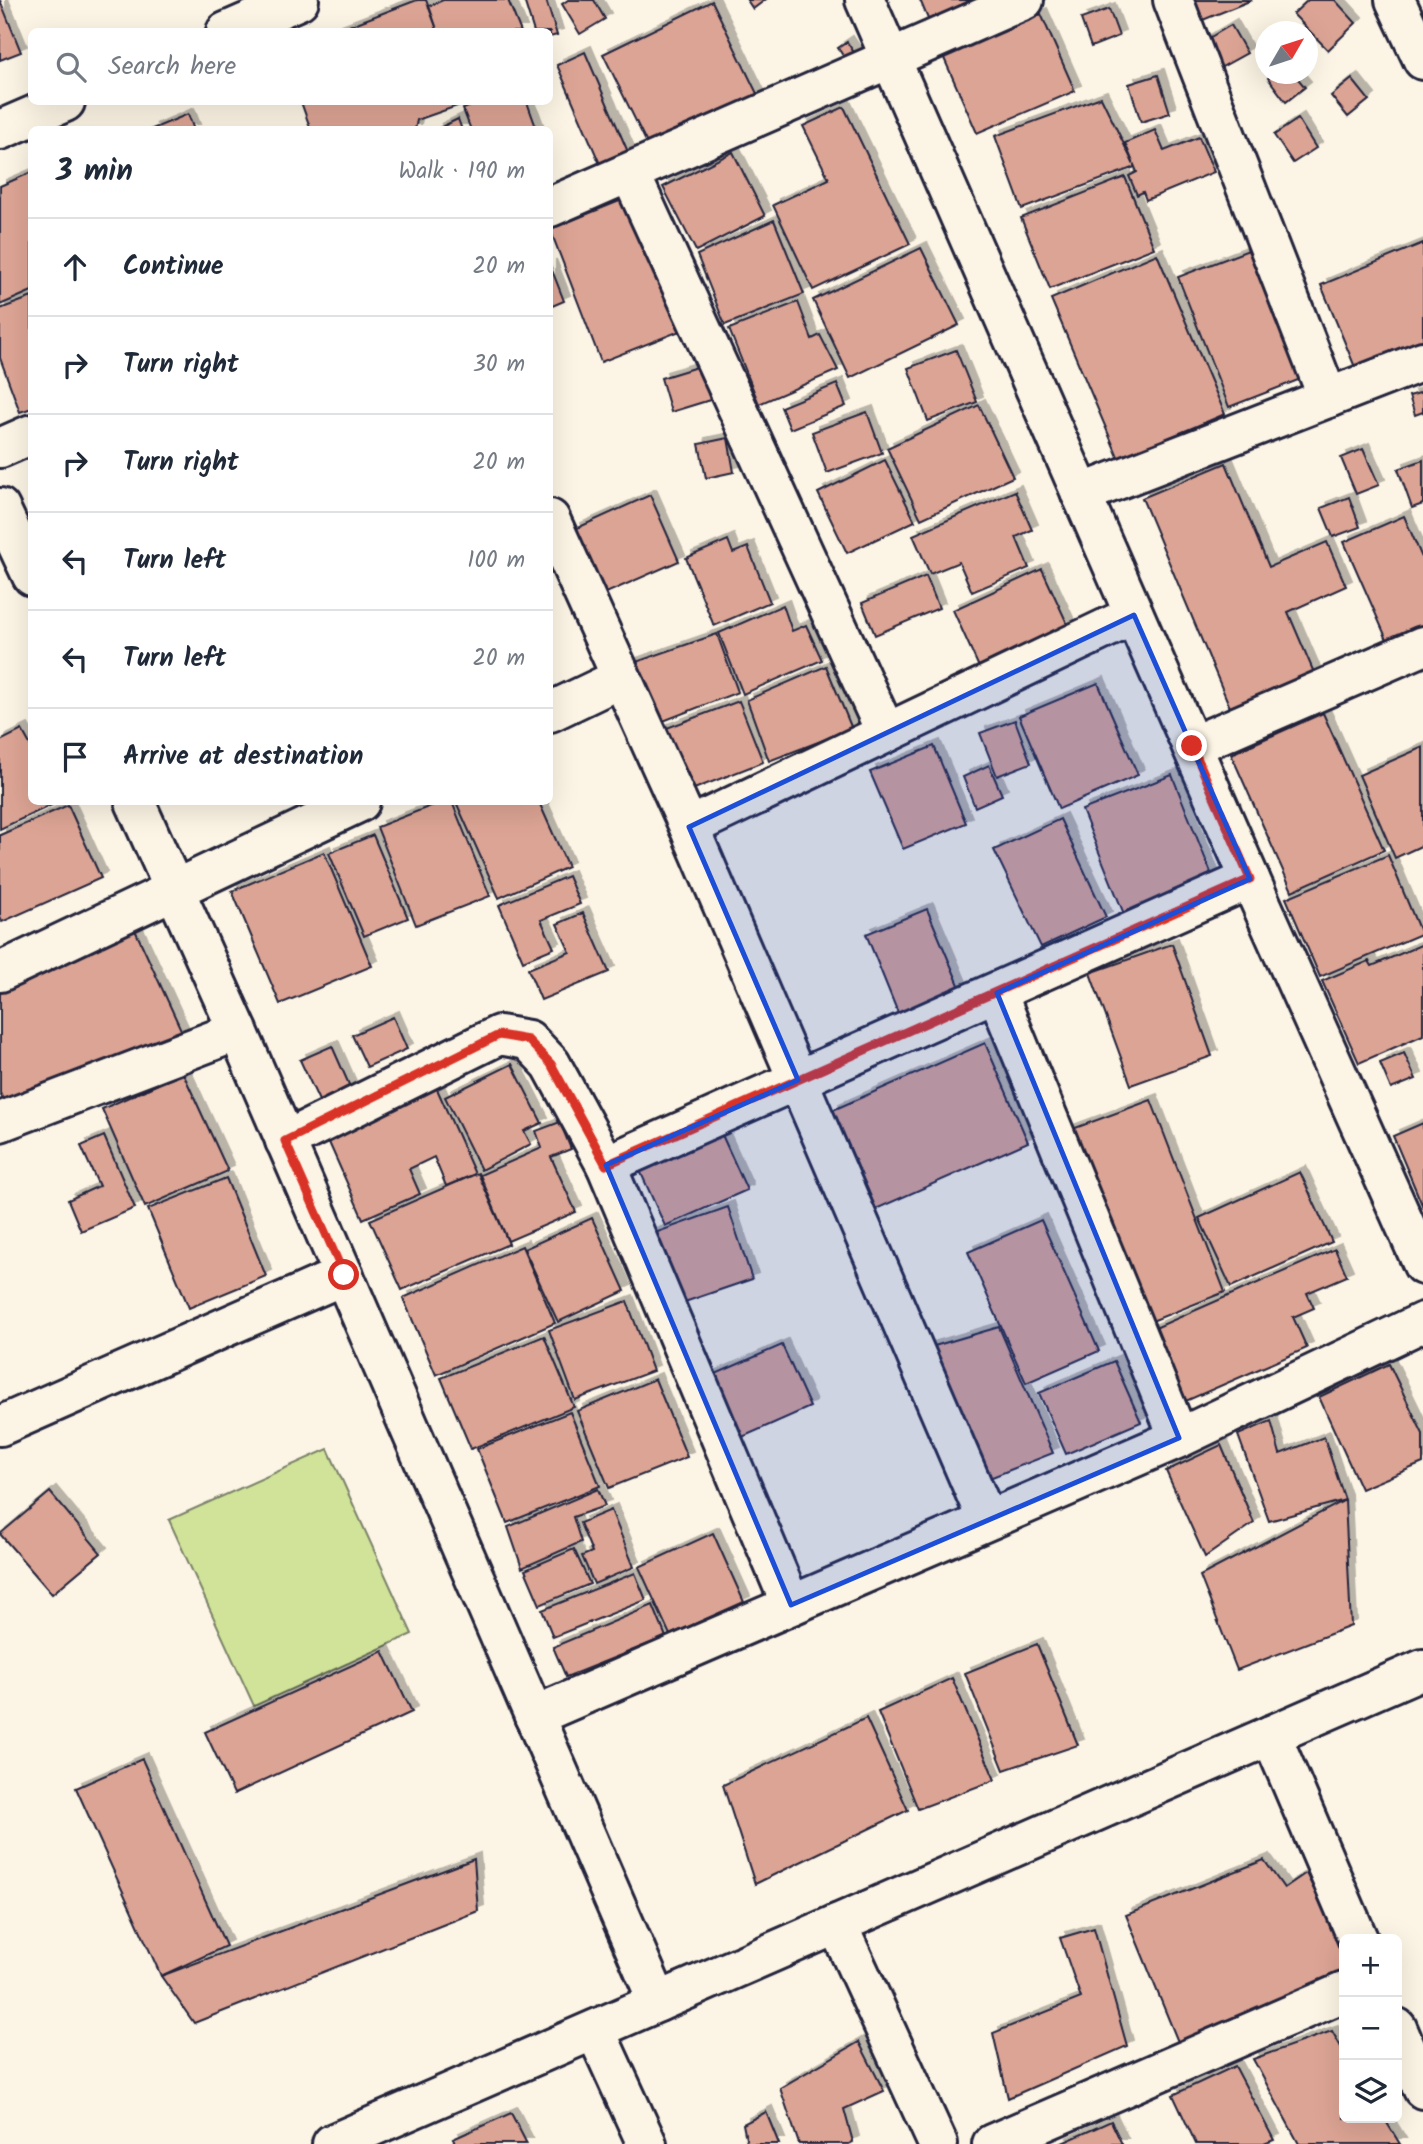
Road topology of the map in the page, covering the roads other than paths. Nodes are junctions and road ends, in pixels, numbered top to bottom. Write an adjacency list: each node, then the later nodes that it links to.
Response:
1 (299, 0): 6 (street)
2 (865, 0): 7 (street)
3 (1024, 0): 7 (street)
4 (1173, 0): 14 (street)
5 (1395, 0): 8 (street)
6 (235, 28)
7 (891, 58): 11 (street); 17 (street)
8 (1423, 60)
9 (58, 105): 10 (street)
10 (0, 130)
11 (630, 173): 12 (street); 25 (street)
12 (553, 207)
13 (1423, 361): 14 (street)
14 (1328, 398): 17 (street)
15 (28, 436): 16 (street)
16 (0, 448)
17 (1081, 494): 21 (street)
18 (0, 508): 20 (street)
19 (553, 526): 23 (street)
20 (28, 568)
21 (1134, 615): 25 (street); 26 (street)
22 (1423, 646): 26 (street)
23 (621, 678): 24 (street); 29 (street)
24 (553, 711)
25 (886, 733): 29 (street)
26 (1192, 746): 30 (street)
27 (136, 805): 31 (street)
28 (354, 805): 31 (street)
29 (689, 827): 35 (street)
30 (1250, 879): 33 (street); 39 (street)
31 (175, 888): 32 (street); 34 (street)
32 (0, 972)
33 (997, 993): 35 (street); 43 (street)
34 (237, 1031): 36 (street); 37 (street)
35 (798, 1080): 38 (street); 44 (street)
36 (0, 1122)
37 (285, 1141): 38 (street); 40 (street)
38 (606, 1165): 45 (street)
39 (1423, 1265)
40 (344, 1275): 42 (street); 47 (street)
41 (1423, 1322): 43 (street)
42 (0, 1426)
43 (1179, 1438): 44 (street)
44 (987, 1520): 45 (street)
45 (791, 1605): 47 (street)
46 (1423, 1669): 48 (street)
47 (534, 1716): 52 (street)
48 (1271, 1735): 49 (street); 50 (street)
49 (837, 1924): 52 (street); 58 (street)
50 (1356, 1934)
51 (1339, 1994): 59 (street)
52 (658, 2002): 53 (street)
53 (595, 2030): 56 (street); 57 (street)
54 (1402, 2040): 55 (street)
55 (1423, 2089)
56 (332, 2144)
57 (646, 2144)
58 (938, 2144)
59 (992, 2144)

